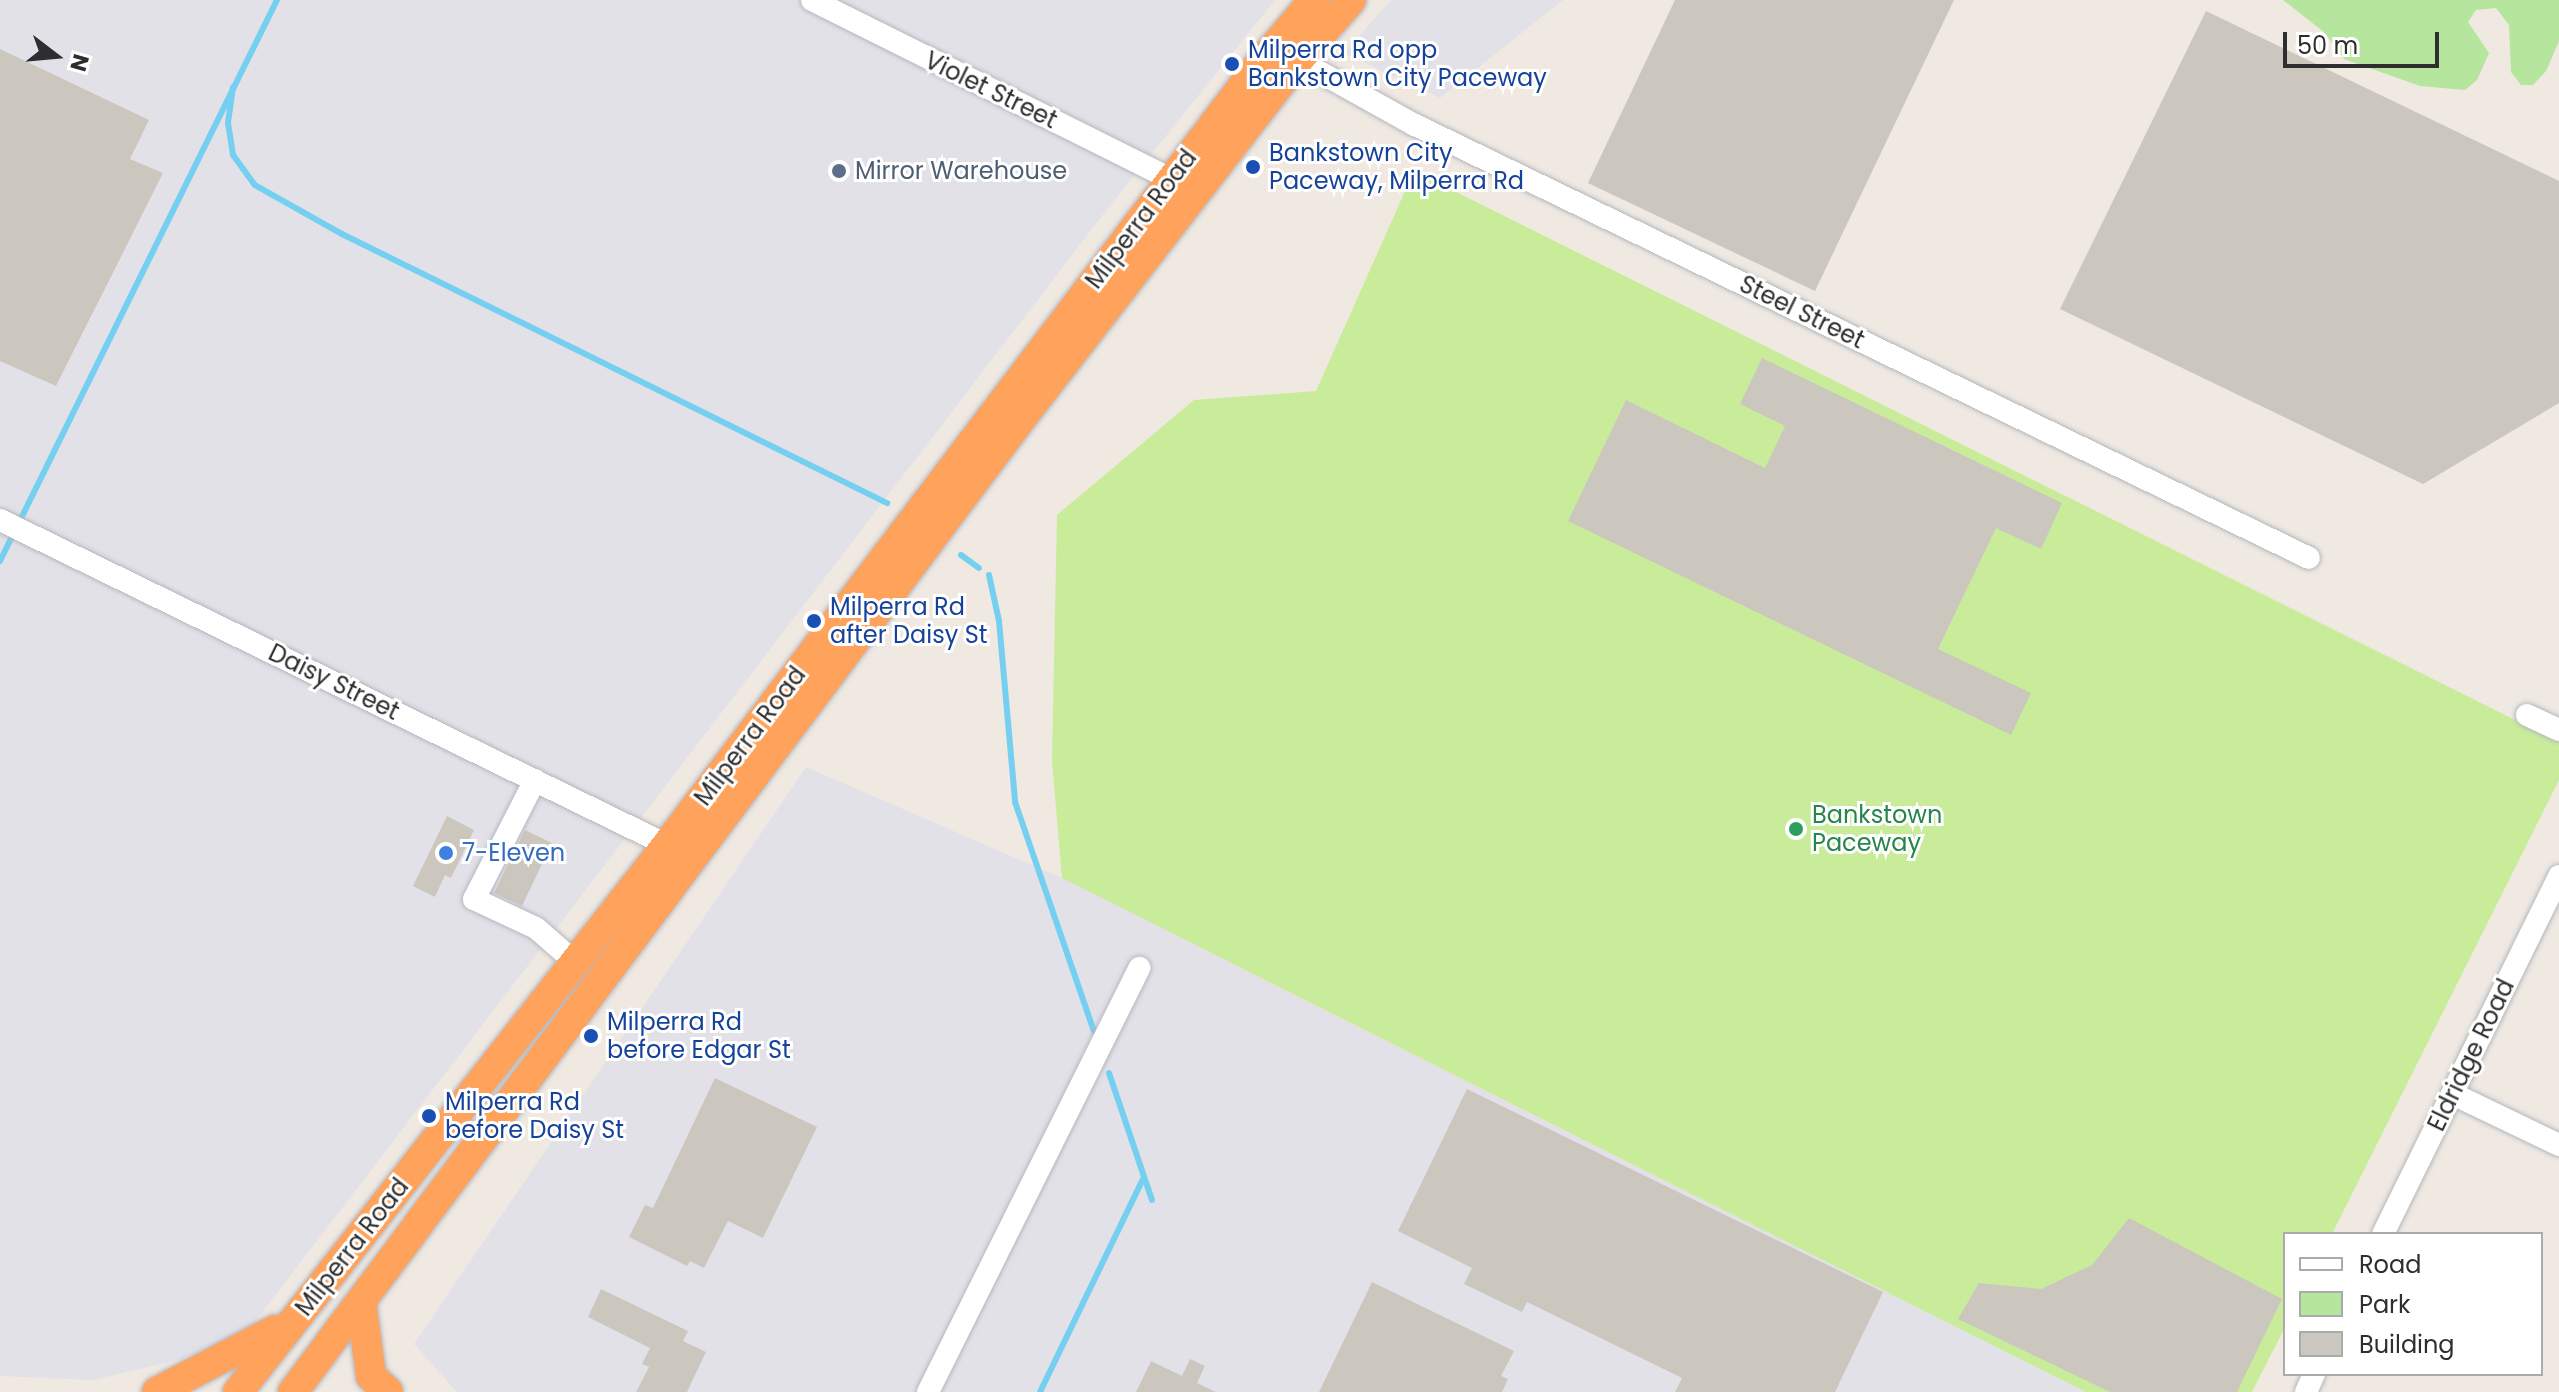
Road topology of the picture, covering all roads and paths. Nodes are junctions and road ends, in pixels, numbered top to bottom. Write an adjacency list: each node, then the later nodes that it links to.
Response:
1 (812, 0): 5 (street, Violet Street)
2 (1314, 0): 5 (highway, Milperra Road)
3 (1351, 0): 4 (highway, Milperra Road)
4 (1298, 60): 7 (street, Steel Street); 18 (highway, Milperra Road)
5 (1171, 179): 11 (highway, Milperra Road)
6 (11, 525): 10 (street, Daisy Street)
7 (2309, 558)
8 (2527, 715): 9 (street)
9 (2559, 730)
10 (535, 780): 11 (street, Daisy Street); 13 (street)
11 (667, 845): 13 (highway, Milperra Road)
12 (2559, 876): 15 (street, Eldridge Road)
13 (575, 962): 19 (highway, Milperra Road)
14 (1139, 968): 24 (street)
15 (2453, 1094): 16 (street); 17 (street, Eldridge Road)
16 (2559, 1145)
17 (2384, 1232)
18 (361, 1301): 22 (highway, Milperra Road); 23 (highway)
19 (305, 1307): 20 (highway); 21 (highway, Milperra Road)
20 (157, 1392)
21 (238, 1392)
22 (293, 1392)
23 (388, 1392)
24 (928, 1392)

